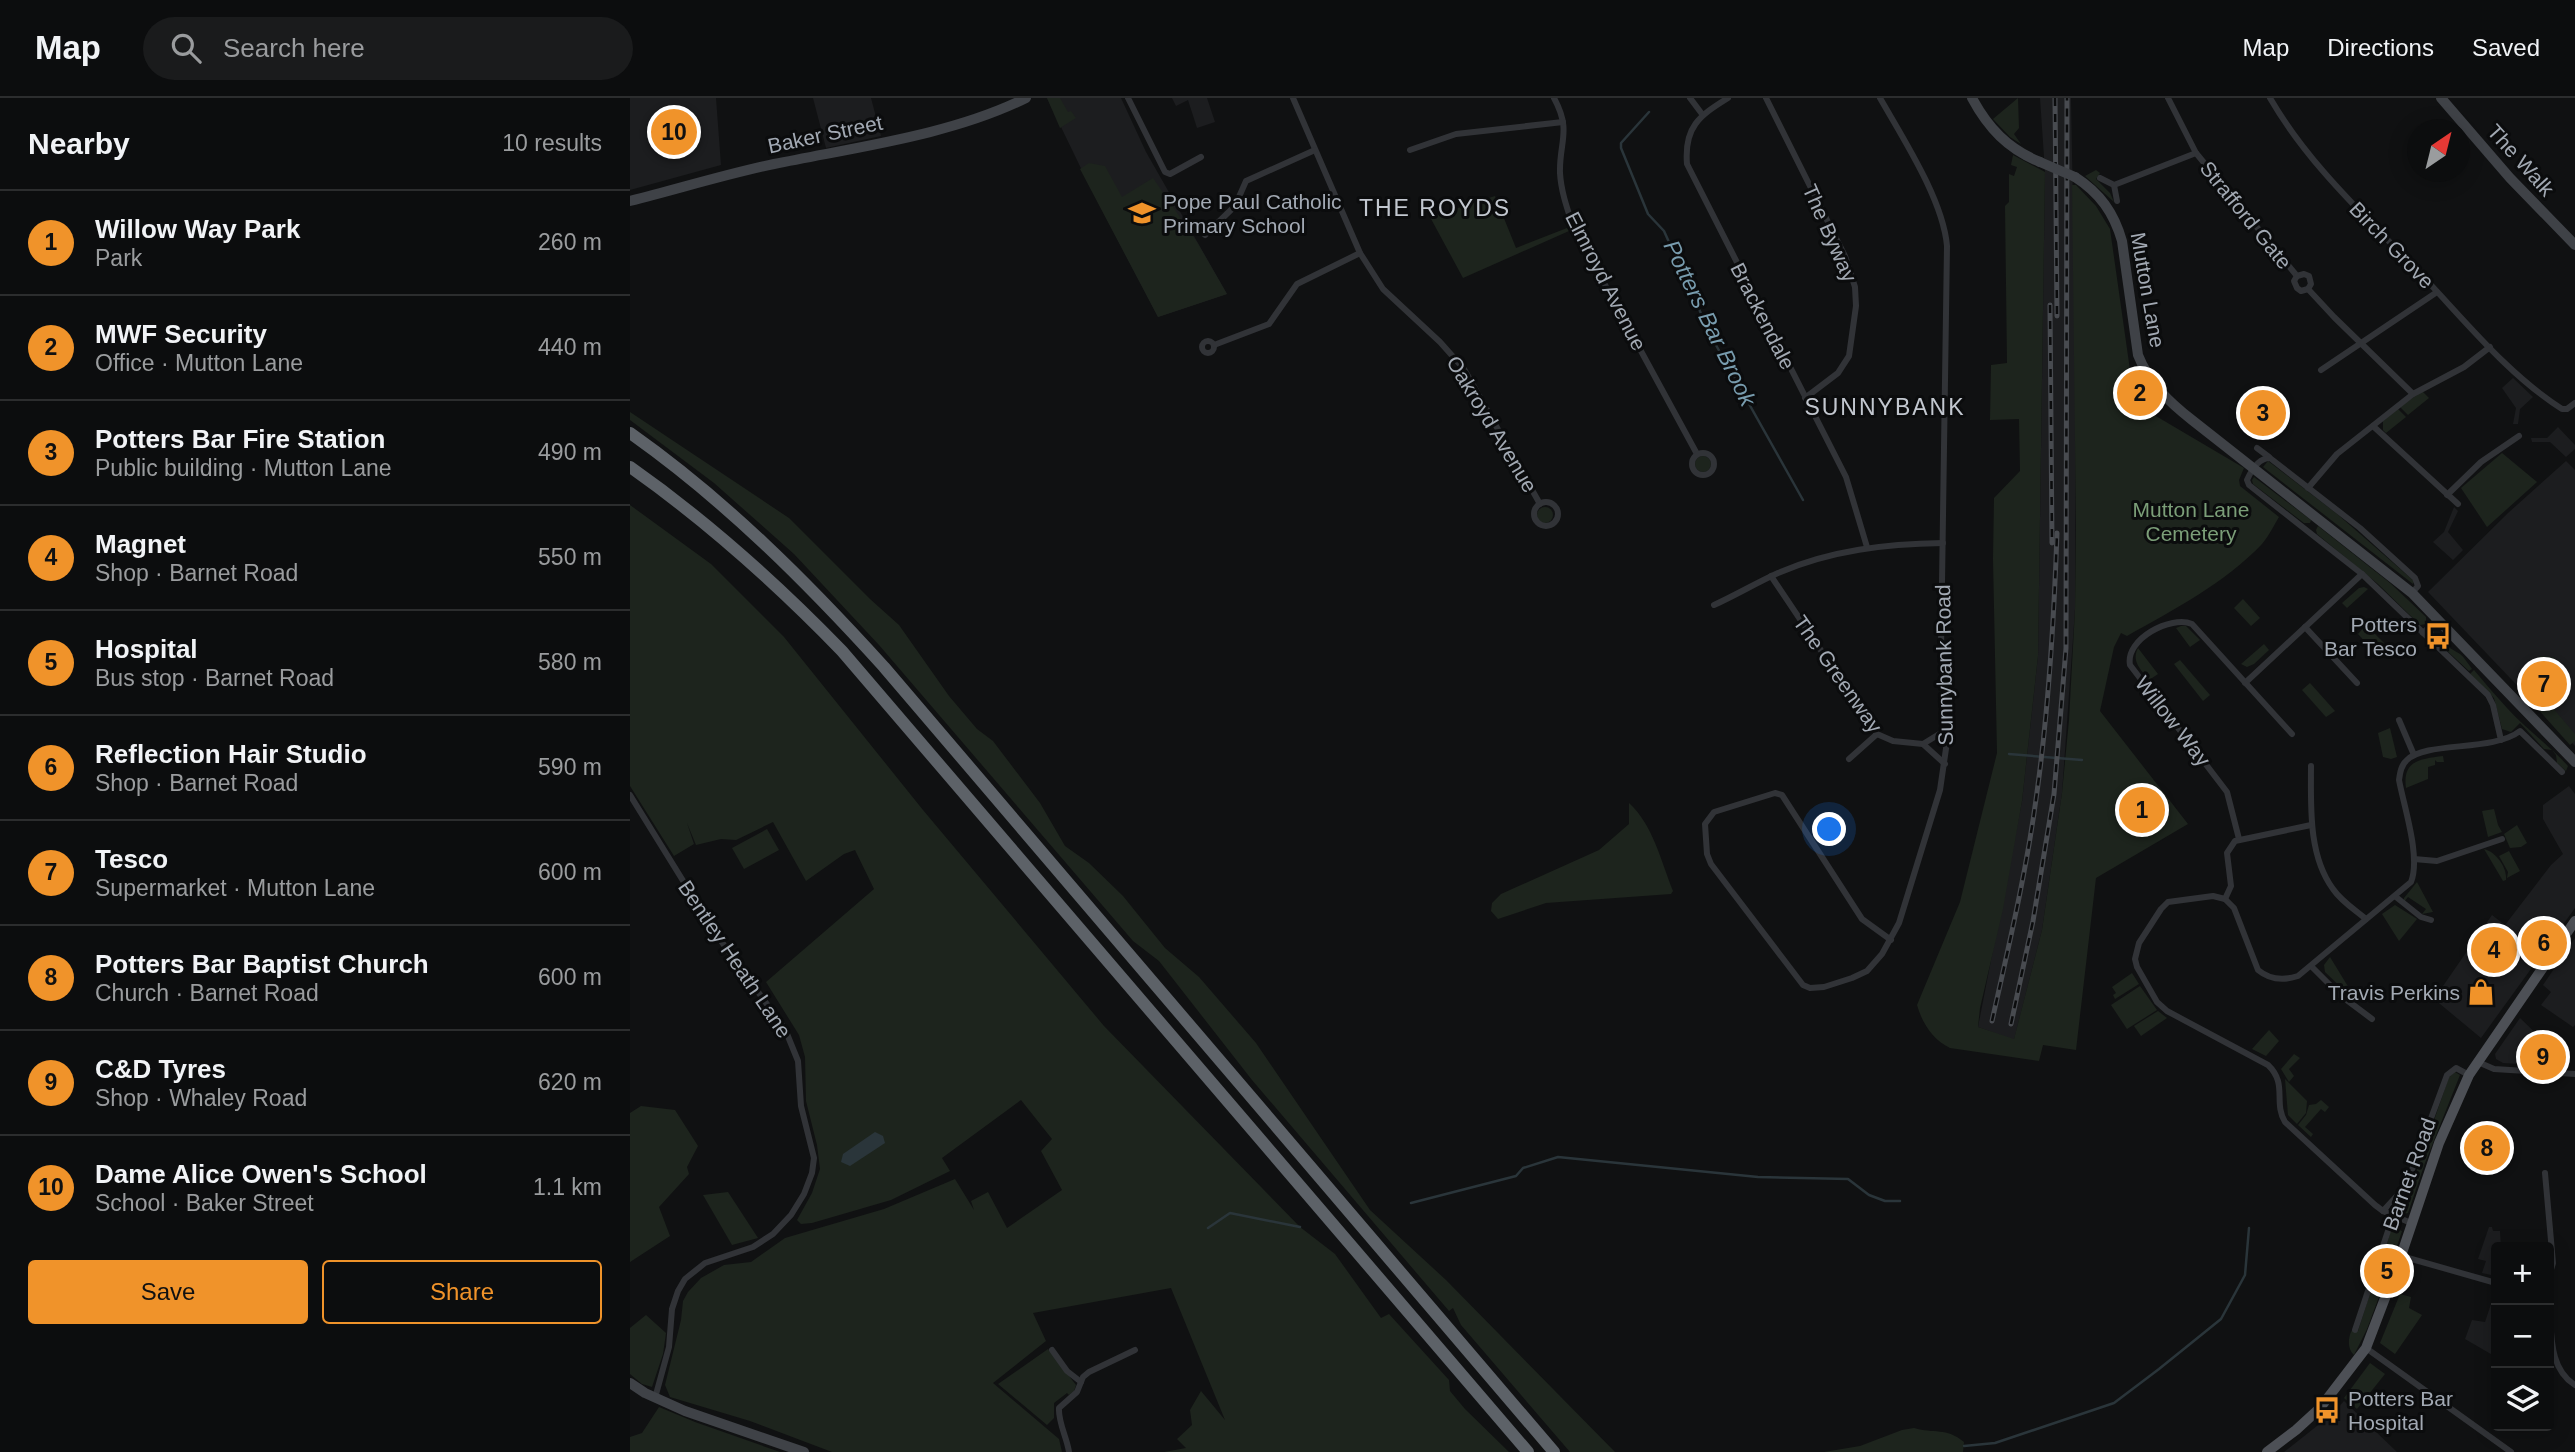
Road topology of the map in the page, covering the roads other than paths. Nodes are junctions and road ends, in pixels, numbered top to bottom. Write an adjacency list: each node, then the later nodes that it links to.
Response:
1 (1026, 98): 21 (main road, Baker Street)
2 (1128, 98): 18 (street)
3 (1293, 98): 15 (street, Oakroyd Avenue)
4 (1554, 98): 14 (street, Elmroyd Avenue)
5 (1690, 98): 13 (street)
6 (1728, 98): 13 (street)
7 (1766, 98): 34 (street, The Byway)
8 (1881, 98): 50 (street, Sunnybank Road)
9 (1972, 98): 43 (main road, Mutton Lane, bridge)
10 (2168, 98): 17 (street, Strafford Gate)
11 (2270, 98): 28 (street, Birch Grove)
12 (2441, 98): 24 (main road, The Walk)
13 (1702, 114): 34 (street, Brackendale)
14 (1563, 122): 16 (street); 40 (street, Elmroyd Avenue)
15 (1315, 150): 23 (street); 25 (street, Oakroyd Avenue)
16 (1410, 150)
17 (2196, 153): 20 (street, Strafford Gate); 26 (street, Strafford Gate)
18 (1201, 158)
19 (2100, 177): 20 (street)
20 (2114, 185): 22 (street)
21 (630, 201)
22 (2118, 201)
23 (1205, 236)
24 (2575, 245)
25 (1360, 253): 30 (street); 46 (street, Oakroyd Avenue)
26 (2297, 276): 27 (street, Strafford Gate); 27 (street, Strafford Gate)
27 (2308, 289): 29 (street, Strafford Gate)
28 (2437, 292): 29 (street); 31 (street, Birch Grove)
29 (2360, 342): 32 (street); 33 (street, Strafford Gate)
30 (1214, 345)
31 (2490, 347): 33 (street); 35 (street, Birch Grove)
32 (2321, 370)
33 (2413, 394): 36 (street)
34 (1805, 398): 51 (street, Brackendale)
35 (2575, 403)
36 (2373, 426): 44 (street); 45 (street)
37 (630, 433): 108 (highway)
38 (2519, 436): 45 (street)
39 (2257, 447): 41 (street, Mutton Lane)
40 (1697, 454)
41 (2270, 458): 43 (street); 44 (street, Mutton Lane)
42 (630, 467): 107 (highway)
43 (2255, 469): 48 (main road, Mutton Lane); 49 (street)
44 (2308, 488): 54 (street, Mutton Lane)
45 (2447, 495): 47 (street)
46 (1540, 504)
47 (2458, 504)
48 (2318, 518): 49 (street); 54 (main road, Mutton Lane)
49 (2309, 531): 52 (street)
50 (1943, 543): 51 (street); 62 (street, Sunnybank Road)
51 (1867, 547): 53 (street)
52 (2362, 575): 57 (street); 58 (street)
53 (1771, 576): 55 (street); 63 (street, The Greenway)
54 (2412, 593): 56 (main road, Mutton Lane)
55 (1714, 605)
56 (2438, 618): 58 (street); 69 (main road, Mutton Lane)
57 (2305, 627): 59 (street); 60 (street)
58 (2423, 633): 65 (street)
59 (2245, 682): 64 (street, Willow Way); 75 (street, Willow Way)
60 (2357, 683)
61 (2399, 720): 67 (street)
62 (1949, 728): 66 (street); 70 (street, Sunnybank Road)
63 (1877, 734): 66 (street, The Greenway); 68 (street)
64 (2292, 734)
65 (2501, 740): 67 (street); 72 (street)
66 (1923, 744): 70 (street)
67 (2414, 755): 77 (street)
68 (1849, 759)
69 (2575, 762)
70 (1945, 764): 83 (street, Sunnybank Road)
71 (2311, 765): 74 (street)
72 (2562, 772)
73 (630, 795): 104 (street, Bentley Heath Lane)
74 (2311, 825): 75 (street); 80 (street)
75 (2239, 839): 79 (street)
76 (2502, 839): 77 (street)
77 (2414, 859): 78 (street)
78 (2396, 897): 80 (street); 81 (street)
79 (2225, 900): 84 (street); 90 (street)
80 (2366, 919): 84 (street)
81 (2431, 920)
82 (2575, 921): 86 (main road, Barnet Road)
83 (1891, 940): 83 (street, Sunnybank Road)
84 (2311, 966): 85 (street)
85 (2372, 1019)
86 (2478, 1062): 87 (street); 88 (main road, Barnet Road)
87 (2575, 1074)
88 (2469, 1075): 90 (street, Barnet Road); 92 (main road, Barnet Road)
89 (2545, 1173): 93 (street)
90 (2383, 1211): 91 (street)
91 (2393, 1216): 92 (street); 97 (street, Barnet Road)
92 (2411, 1223): 94 (main road, Barnet Road)
93 (2551, 1242)
94 (2401, 1256): 95 (street); 98 (main road, Barnet Road)
95 (2491, 1282)
96 (2549, 1305): 103 (street)
97 (2355, 1330)
98 (2366, 1348): 109 (main road, Barnet Road); 110 (street)
99 (1052, 1350): 101 (street)
100 (1135, 1350): 101 (street)
101 (1081, 1382): 106 (street)
102 (630, 1383): 104 (main road)
103 (2575, 1385)
104 (655, 1398): 105 (main road)
105 (804, 1452)
106 (1069, 1452)
107 (1528, 1452)
108 (1554, 1452)
109 (2267, 1452)
110 (2511, 1452)

